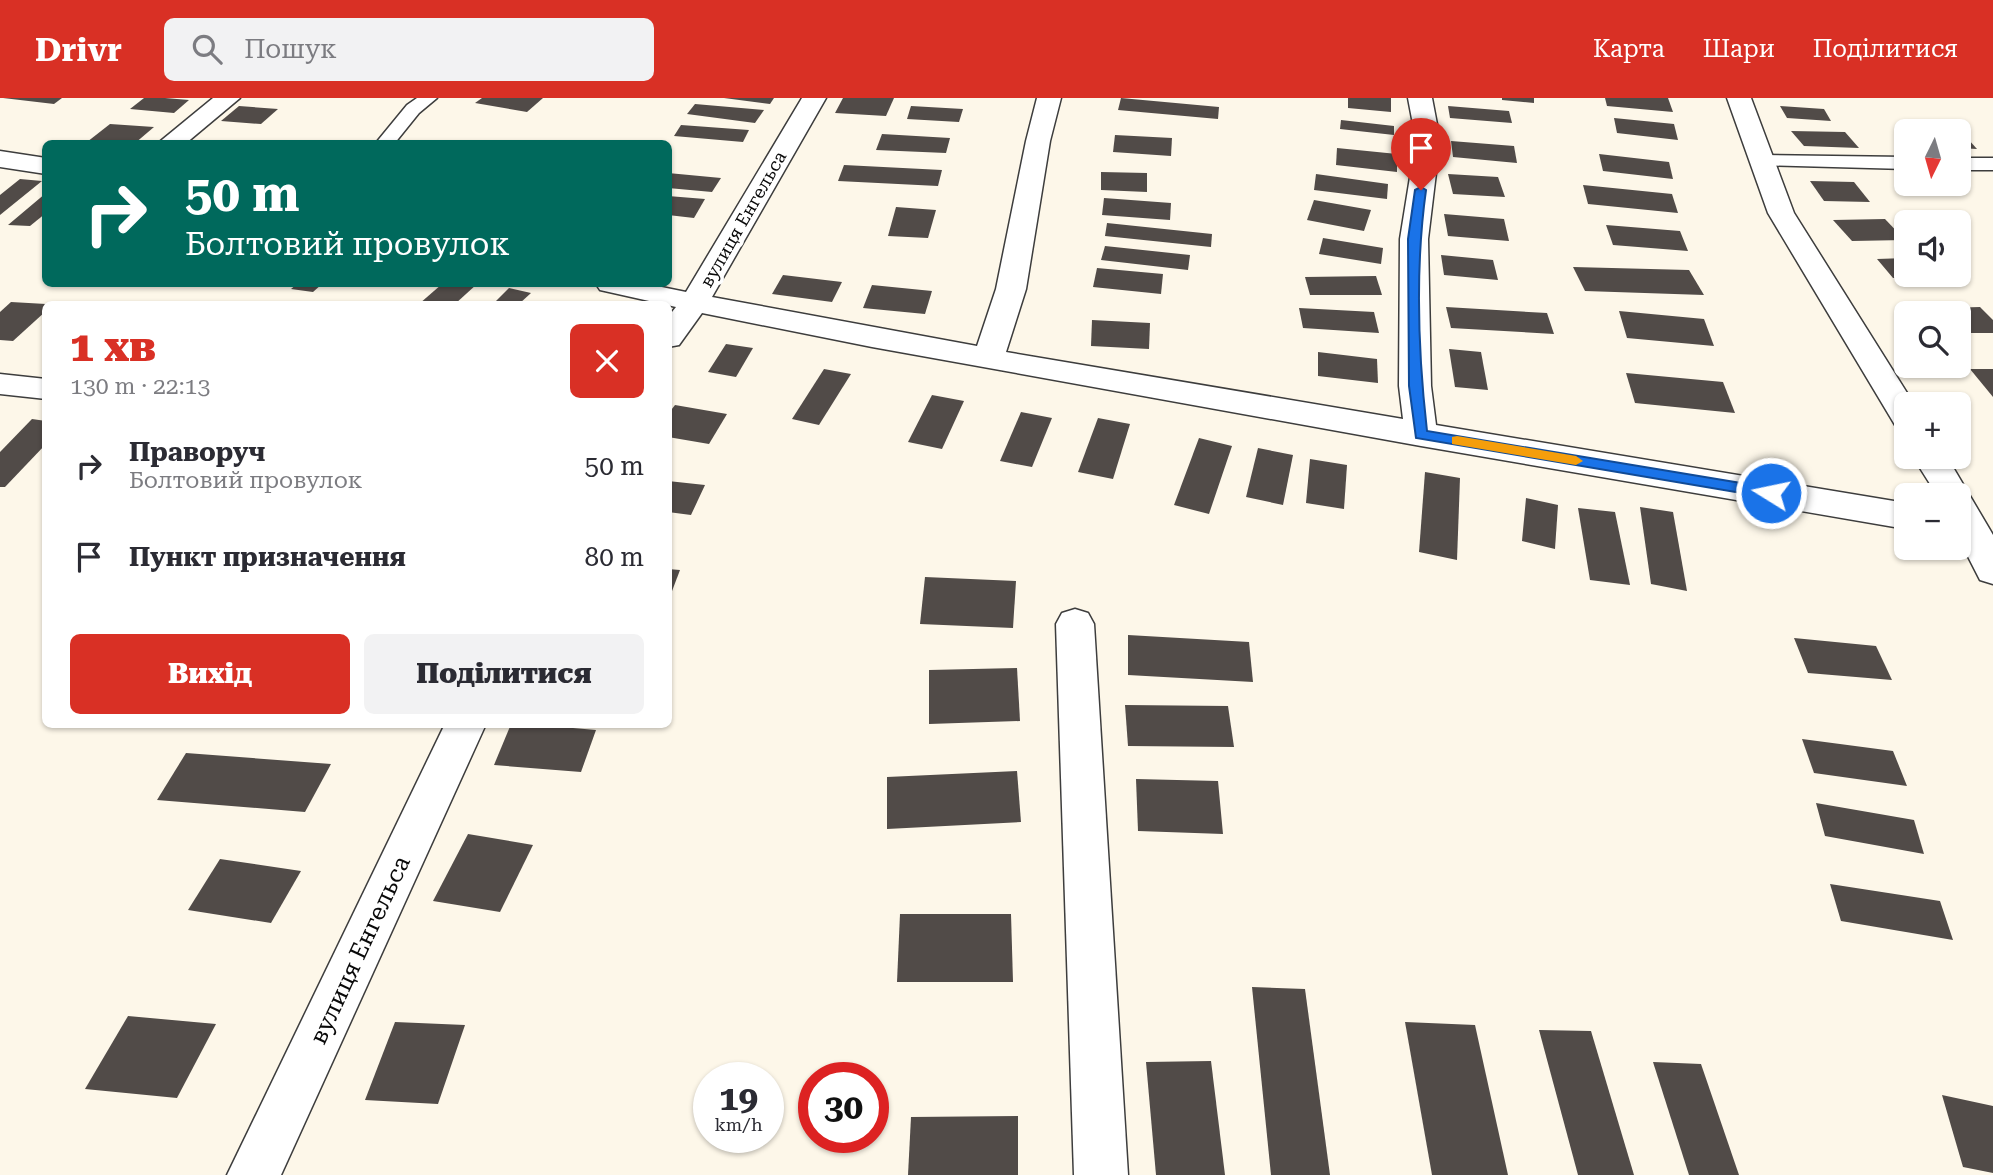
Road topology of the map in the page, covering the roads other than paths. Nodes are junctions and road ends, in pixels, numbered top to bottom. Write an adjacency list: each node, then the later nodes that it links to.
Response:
1 (228, 98): 7 (street)
2 (428, 98): 8 (lane)
3 (814, 98): 16 (street, вулиця Енгельса)
4 (1049, 98): 18 (street)
5 (1420, 98): 22 (street)
6 (1739, 98): 10 (street)
7 (174, 140)
8 (387, 140)
9 (0, 159): 14 (street)
10 (1762, 161): 11 (lane); 21 (street)
11 (1894, 163)
12 (1971, 164): 13 (lane)
13 (1993, 164)
14 (42, 165)
15 (623, 287): 16 (street)
16 (694, 303): 17 (street, вулиця Енгельса); 18 (street)
17 (672, 333)
18 (989, 358): 22 (street)
19 (0, 383): 20 (street)
20 (42, 388)
21 (1894, 397)
22 (1420, 435): 23 (street)
23 (1894, 514)
24 (1971, 521): 25 (street)
25 (1993, 570)
26 (1074, 624): 29 (street)
27 (464, 728): 28 (street, вулиця Енгельса)
28 (254, 1175)
29 (1101, 1175)

